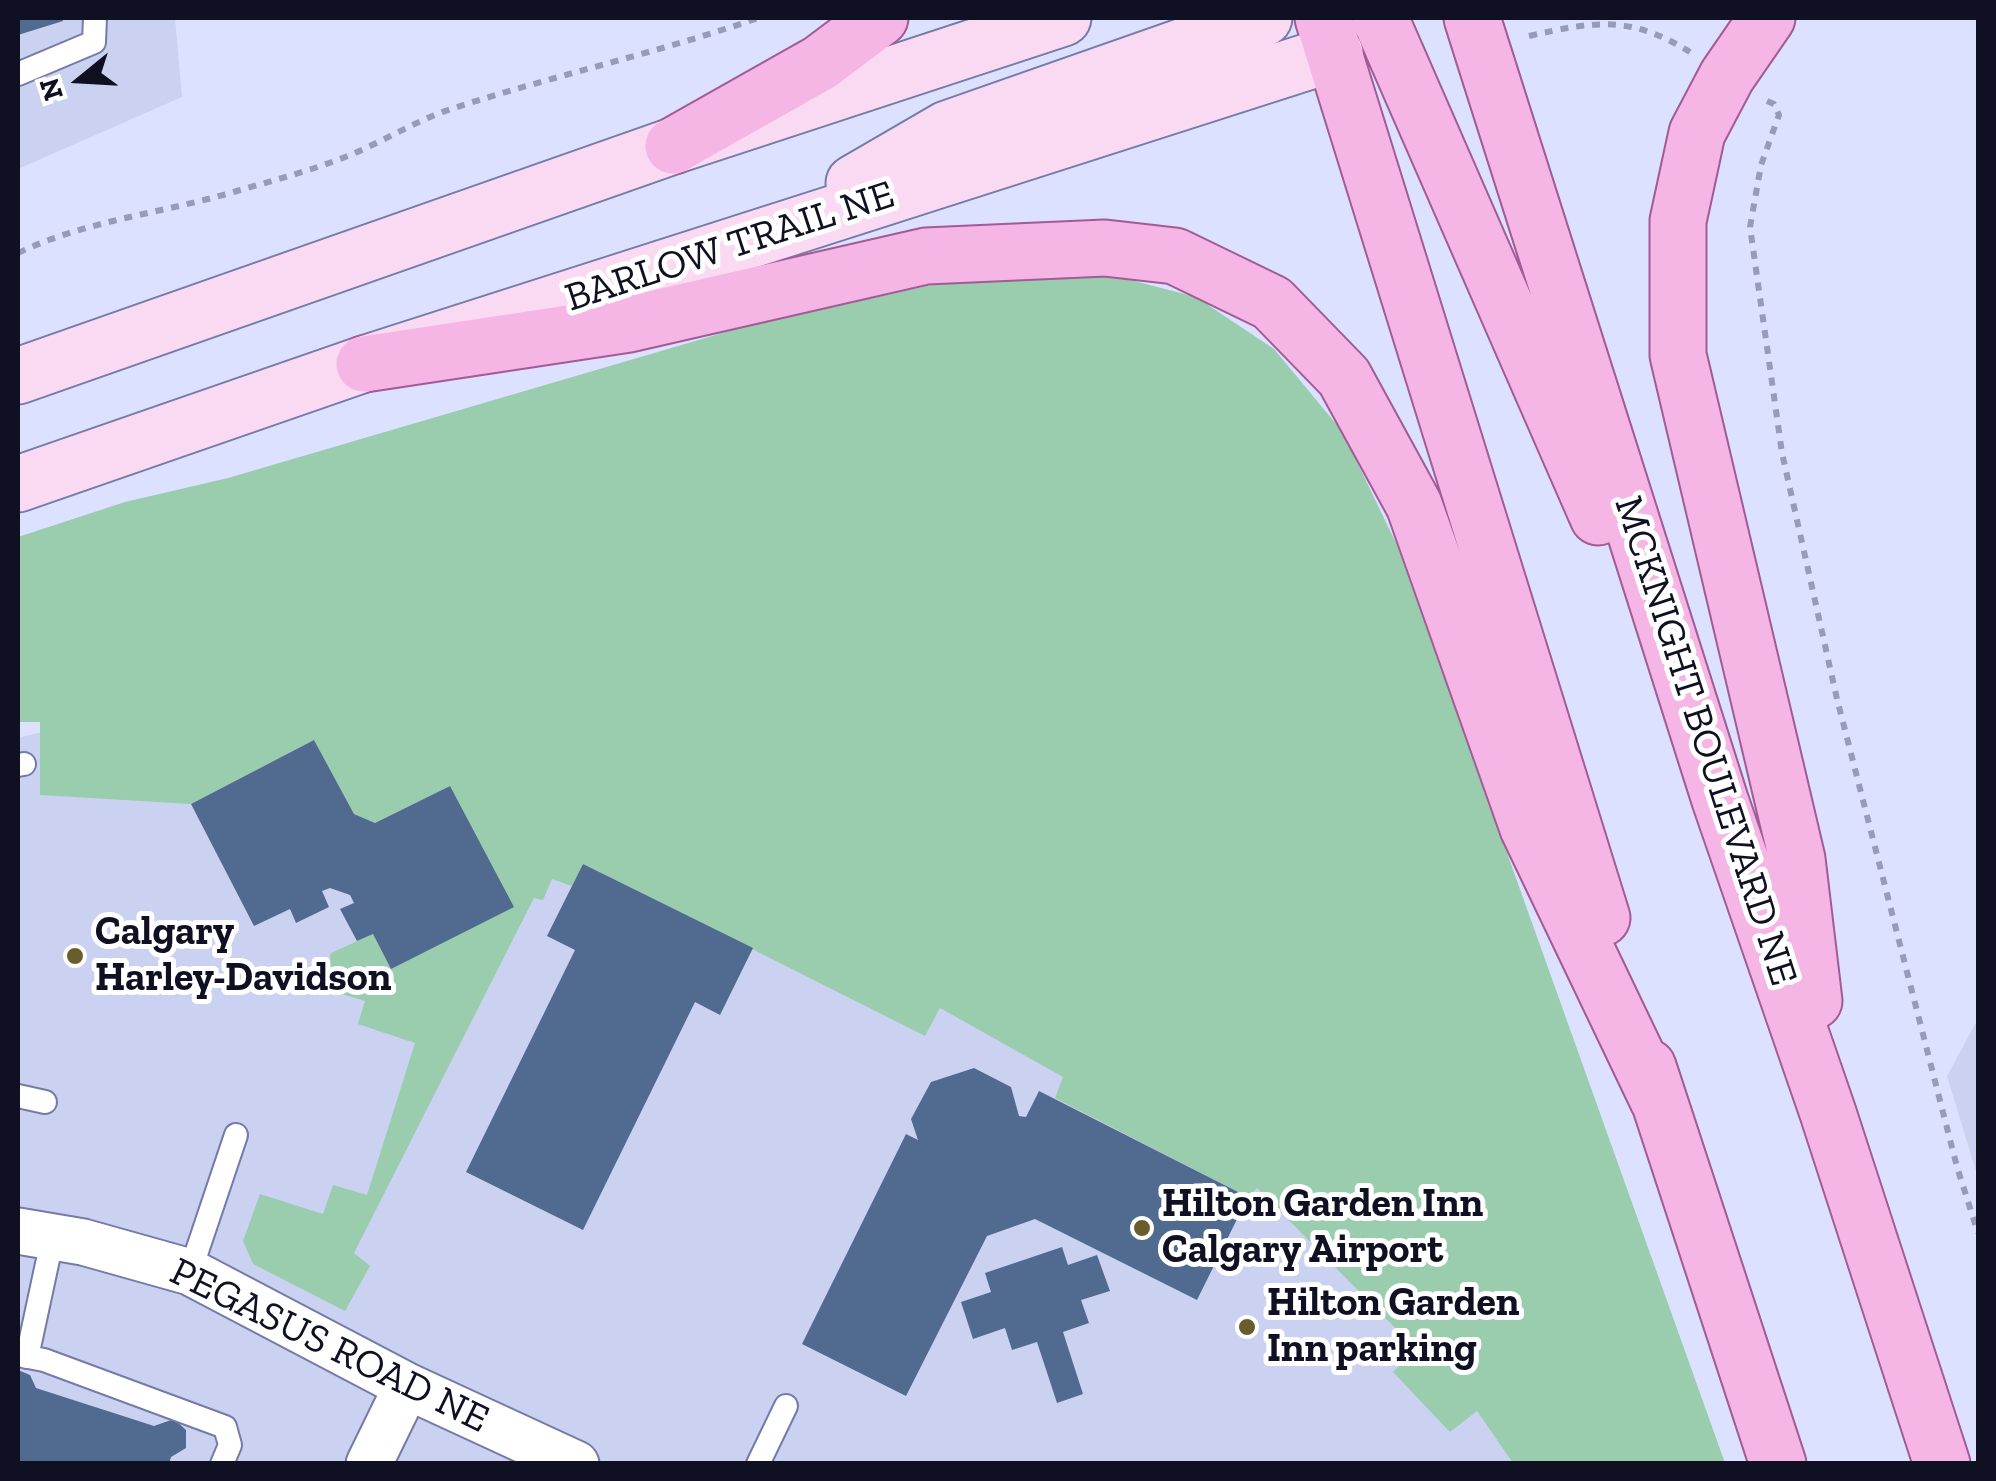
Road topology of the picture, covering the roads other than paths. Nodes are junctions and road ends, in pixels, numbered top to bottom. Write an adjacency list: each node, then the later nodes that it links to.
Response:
1 (94, 18): 9 (lane)
2 (880, 18): 10 (main road)
3 (1063, 18): 10 (street)
4 (1264, 18): 11 (street)
5 (1444, 18): 8 (main road, BARLOW TRAIL NE)
6 (1472, 18): 15 (main road, MCKNIGHT BOULEVARD NE)
7 (1767, 18): 19 (main road)
8 (1357, 28): 11 (street, BARLOW TRAIL NE); 15 (main road); 17 (main road)
9 (18, 74)
10 (673, 146): 13 (street)
11 (760, 237): 12 (street, BARLOW TRAIL NE)
12 (364, 364): 14 (street, BARLOW TRAIL NE); 17 (main road)
13 (18, 376)
14 (18, 484)
15 (1720, 800): 19 (main road, MCKNIGHT BOULEVARD NE)
16 (18, 1096): 18 (lane)
17 (1658, 1100): 30 (main road)
18 (45, 1102)
19 (1828, 1113): 31 (main road, MCKNIGHT BOULEVARD NE)
20 (236, 1135): 22 (lane)
21 (35, 1234): 22 (street, PEGASUS ROAD NE); 23 (lane)
22 (190, 1272): 24 (street, PEGASUS ROAD NE)
23 (22, 1356): 26 (lane)
24 (407, 1386): 27 (street); 28 (street, PEGASUS ROAD NE)
25 (786, 1406): 29 (lane)
26 (222, 1464)
27 (369, 1464)
28 (576, 1464)
29 (758, 1464)
30 (1778, 1464)
31 (1942, 1464)

